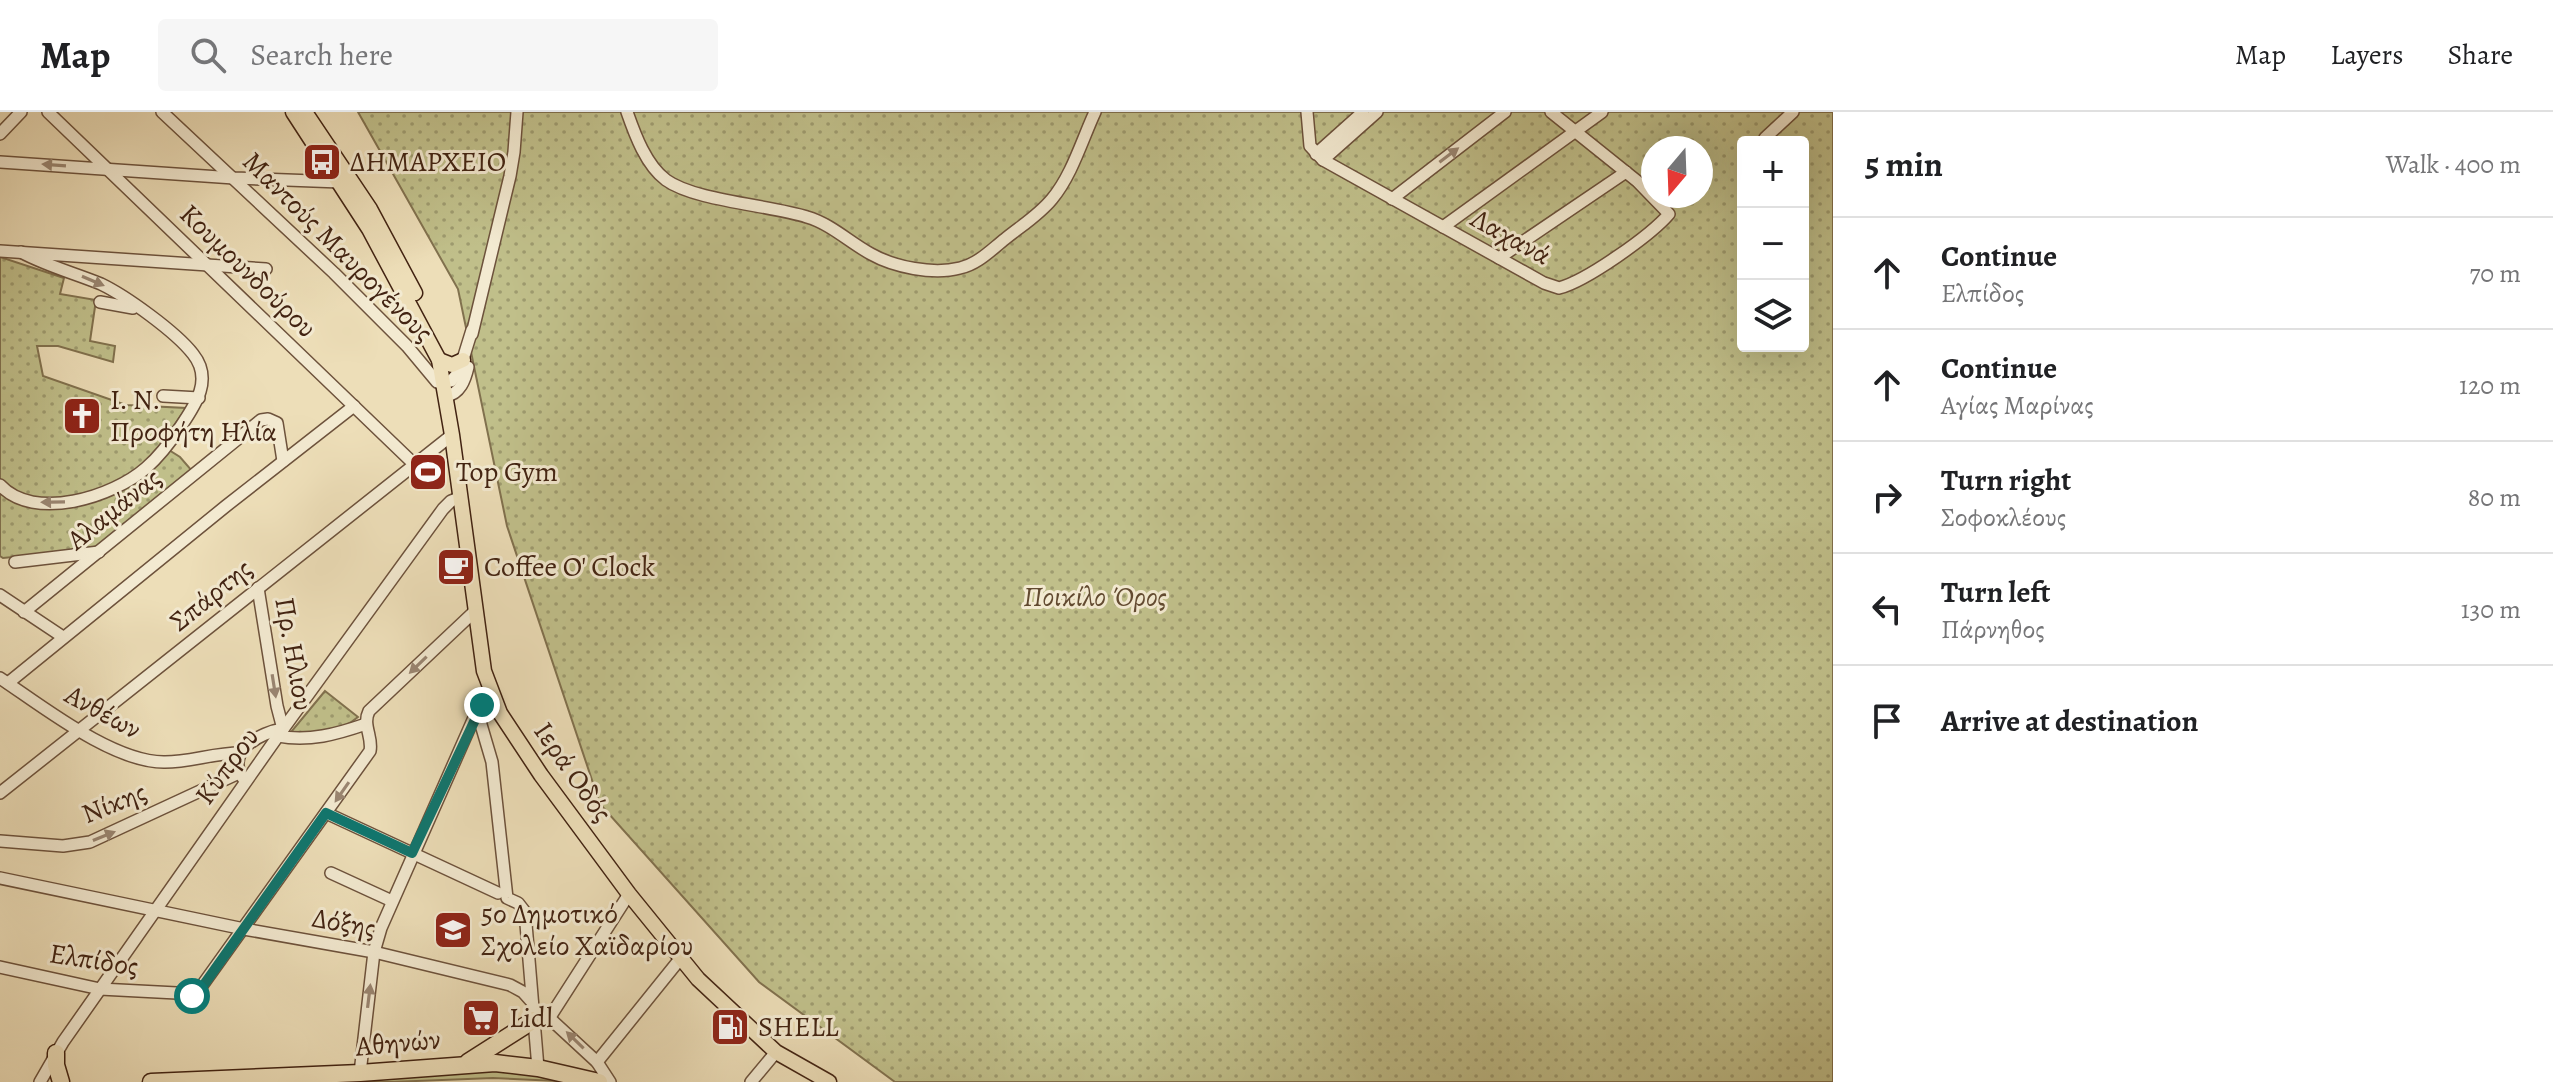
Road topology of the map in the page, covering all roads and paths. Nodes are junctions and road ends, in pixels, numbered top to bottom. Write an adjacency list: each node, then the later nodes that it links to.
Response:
1 (21, 112): 17 (street)
2 (48, 112): 21 (street, Κουμουνδούρου)
3 (162, 112): 23 (street, Μαντούς Μαυρογένους)
4 (293, 112): 24 (main road, Ιερά Οδός)
5 (305, 112): 35 (main road, Ιερά Οδός)
6 (517, 112): 34 (street)
7 (627, 112): 8 (street)
8 (1095, 112)
9 (1307, 112): 19 (street)
10 (1363, 112): 19 (street)
11 (1377, 112): 19 (street)
12 (1505, 112): 25 (street, one-way to 12)
13 (1551, 112): 16 (street)
14 (1602, 112): 16 (street)
15 (1793, 112): 18 (street)
16 (1575, 131): 22 (street); 26 (street)
17 (0, 134)
18 (1767, 136)
19 (1320, 157): 25 (street, Λαχανά)
20 (0, 162): 21 (street, one-way to 20)
21 (108, 169): 23 (street); 30 (street, Κουμουνδούρου)
22 (1626, 172): 29 (street); 29 (street, Λαχανά)
23 (234, 178): 24 (street); 37 (street, Μαντούς Μαυρογένους)
24 (340, 182): 35 (main road, Ιερά Οδός)
25 (1392, 199): 26 (street, Λαχανά)
26 (1443, 227): 29 (street, Λαχανά)
27 (0, 251): 28 (street)
28 (21, 252): 30 (street); 33 (street, one-way to 33)
29 (1499, 258)
30 (206, 265): 31 (street); 40 (street, Κουμουνδούρου)
31 (266, 269)
32 (100, 302): 33 (street)
33 (141, 310): 39 (street)
34 (472, 330): 36 (street); 37 (street)
35 (438, 357): 36 (main road); 37 (main road, Ιερά Οδός)
36 (463, 360): 37 (street)
37 (445, 390): 41 (main road, Ιερά Οδός)
38 (163, 396): 39 (street)
39 (199, 398): 44 (street, one-way to 44)
40 (354, 406): 42 (street); 43 (street, Κουμουνδούρου)
41 (452, 435): 43 (street, Σπάρτης); 45 (main road, Ιερά Οδός)
42 (283, 461): 48 (street, Αλαμάνας); 54 (street)
43 (414, 464): 50 (street, Σπάρτης)
44 (0, 485)
45 (461, 497): 46 (main road, Ιερά Οδός); 47 (street, Κύπρου)
46 (463, 514): 47 (street); 52 (main road, Ιερά Οδός)
47 (436, 522): 60 (street, Κύπρου)
48 (99, 552): 49 (street); 53 (street, Αλαμάνας)
49 (15, 562)
50 (258, 588): 59 (street, Σπάρτης); 60 (street, Πρ. Ηλιου, one-way to 60)
51 (0, 595): 53 (street)
52 (475, 611): 56 (main road, Ιερά Οδός); 58 (street, one-way to 58)
53 (24, 612): 54 (street)
54 (63, 637): 55 (street)
55 (4, 681): 59 (street, Ανθέων)
56 (492, 696): 57 (street); 72 (main road, Ιερά Οδός)
57 (477, 711): 68 (street); 80 (street)
58 (366, 724): 60 (street); 66 (street, one-way to 66)
59 (80, 730): 61 (street, Ανθέων); 64 (street, Σπάρτης)
60 (280, 733): 61 (street, Ανθέων); 63 (street, Κύπρου)
61 (240, 753): 63 (street)
62 (0, 776): 64 (street)
63 (243, 777): 67 (street, Νίκης, one-way to 63); 74 (street, Κύπρου)
64 (12, 784): 65 (street, Σπάρτης)
65 (0, 793)
66 (326, 813): 68 (street); 75 (street)
67 (0, 841)
68 (412, 853): 71 (street); 73 (street)
69 (331, 873): 73 (street)
70 (0, 878): 74 (street, Δόξης)
71 (498, 893)
72 (629, 894): 77 (main road, Ιερά Οδός); 80 (street)
73 (392, 901): 76 (street)
74 (155, 909): 75 (street, Δόξης); 79 (street, Κύπρου)
75 (244, 929): 76 (street, Δόξης); 79 (street, Ελπίδος)
76 (374, 952): 80 (street, Δόξης); 86 (street, one-way to 76)
77 (680, 959): 82 (main road, Ιερά Οδός); 83 (street)
78 (0, 967): 79 (street, Ελπίδος)
79 (100, 989): 81 (street, Κύπρου)
80 (537, 1011): 83 (street, one-way to 80); 84 (highway); 85 (street)
81 (59, 1047): 87 (street, Κύπρου); 88 (highway)
82 (776, 1052): 92 (street); 93 (main road, Ιερά Οδός)
83 (597, 1062): 91 (street)
84 (466, 1063): 85 (highway, Αθηνών); 86 (highway, Αθηνών)
85 (538, 1068): 90 (highway, Αθηνών)
86 (360, 1073): 89 (highway, Αθηνών)
87 (39, 1082)
88 (61, 1082)
89 (151, 1082)
90 (599, 1082)
91 (610, 1082)
92 (751, 1082)
93 (829, 1082)

